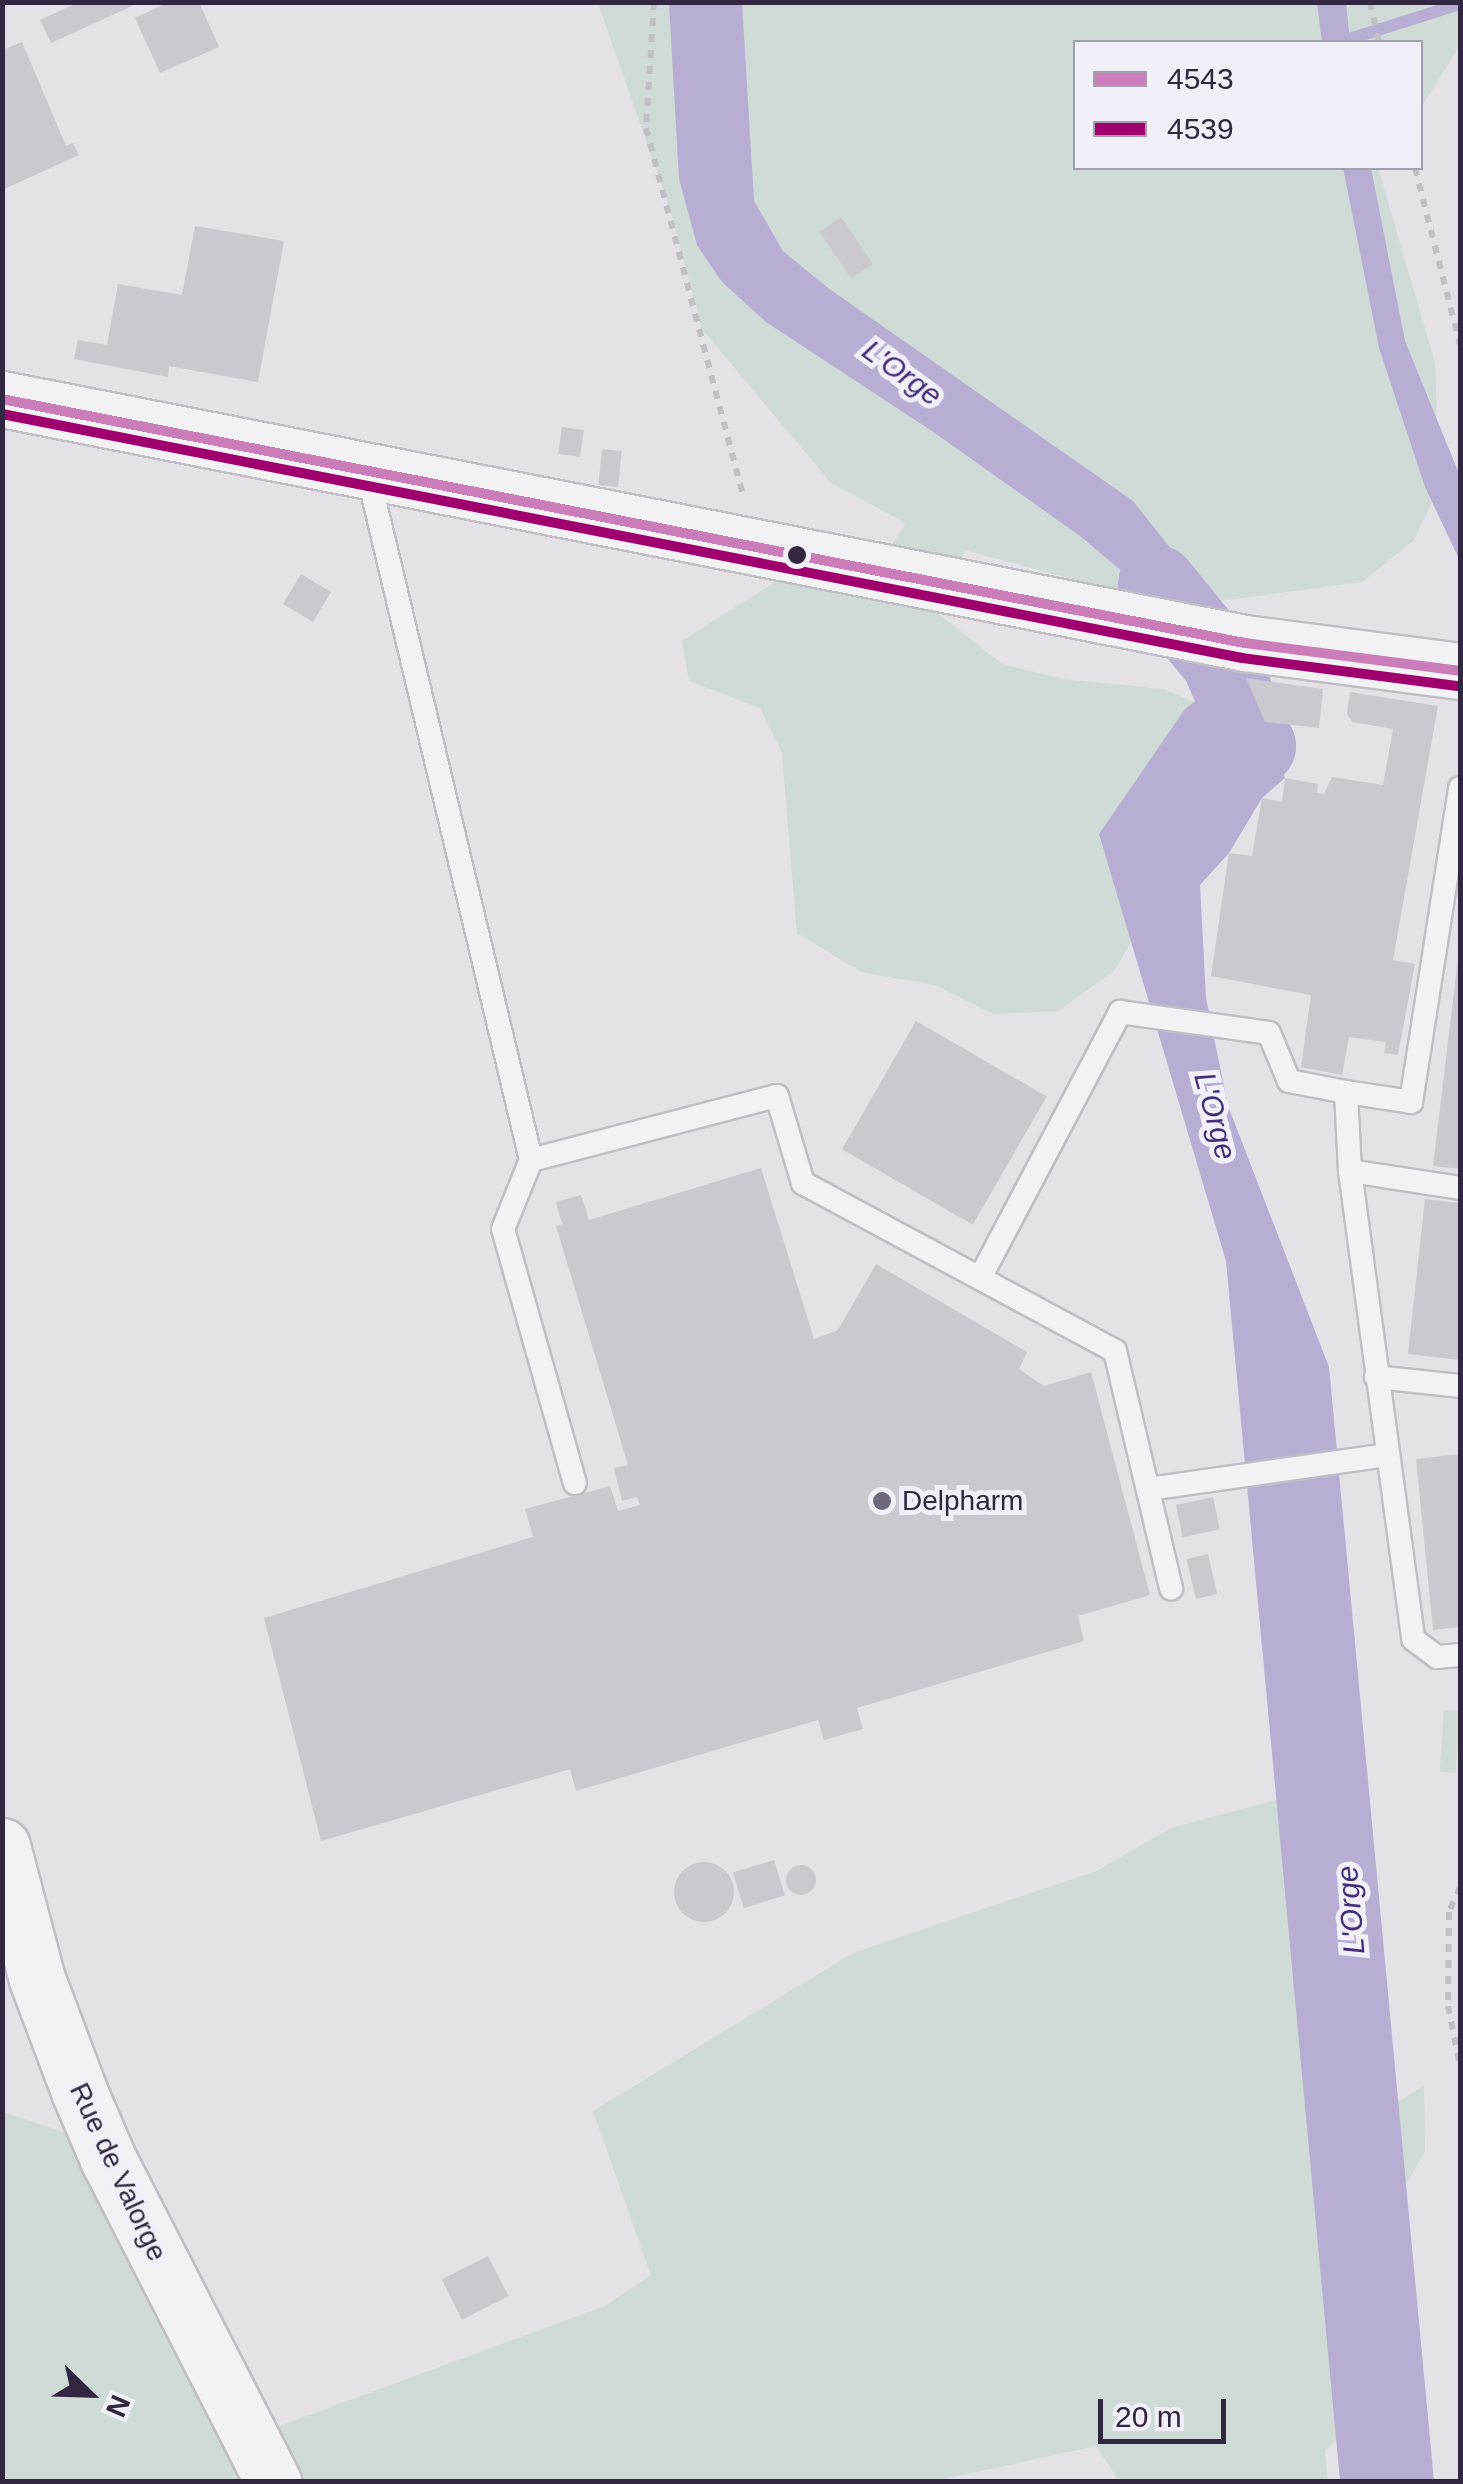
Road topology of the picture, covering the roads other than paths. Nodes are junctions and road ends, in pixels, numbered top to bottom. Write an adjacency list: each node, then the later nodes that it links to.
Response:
1 (2, 399): 2 (street)
2 (367, 471): 3 (street); 6 (lane)
3 (1460, 671)
4 (1460, 788): 5 (lane)
5 (1346, 1092): 7 (lane); 9 (lane)
6 (531, 1160): 9 (lane); 13 (lane)
7 (1350, 1171): 8 (lane); 10 (lane)
8 (1460, 1188)
9 (980, 1278): 14 (lane)
10 (1376, 1377): 11 (lane); 12 (lane)
11 (1460, 1386)
12 (1388, 1456): 14 (lane); 16 (lane)
13 (575, 1483)
14 (1148, 1489): 15 (lane)
15 (1171, 1588)
16 (1460, 1654)
17 (2, 1846): 18 (street, Rue de Valorge)
18 (273, 2482)

